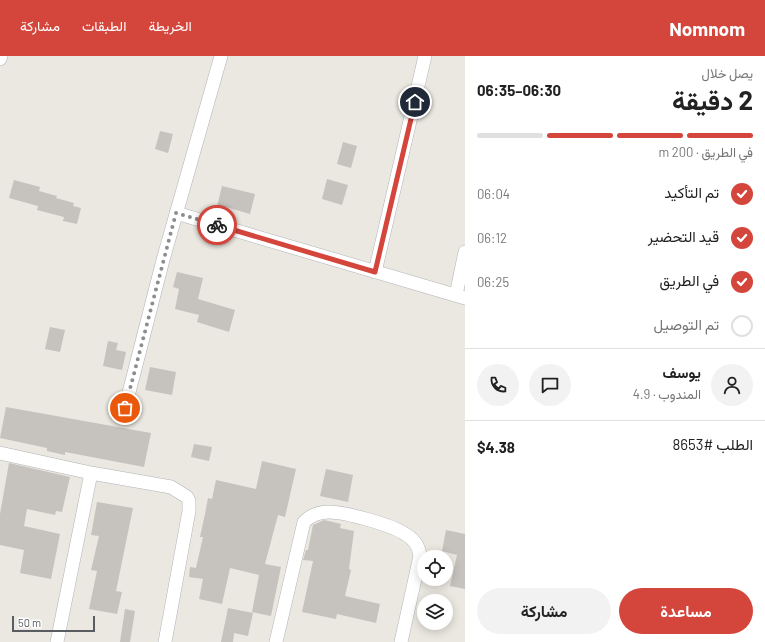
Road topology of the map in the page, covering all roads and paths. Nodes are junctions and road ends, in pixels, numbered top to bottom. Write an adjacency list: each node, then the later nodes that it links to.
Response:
1 (1, 56): 4 (street)
2 (221, 56): 5 (street)
3 (425, 56): 7 (street)
4 (0, 59)
5 (176, 213): 7 (street); 9 (street)
6 (465, 252): 8 (street)
7 (375, 272): 8 (street)
8 (460, 297)
9 (125, 408)
10 (0, 453): 11 (street)
11 (91, 473): 12 (street); 13 (street)
12 (57, 642)
13 (165, 642)
14 (276, 642): 15 (street)
15 (401, 642)

